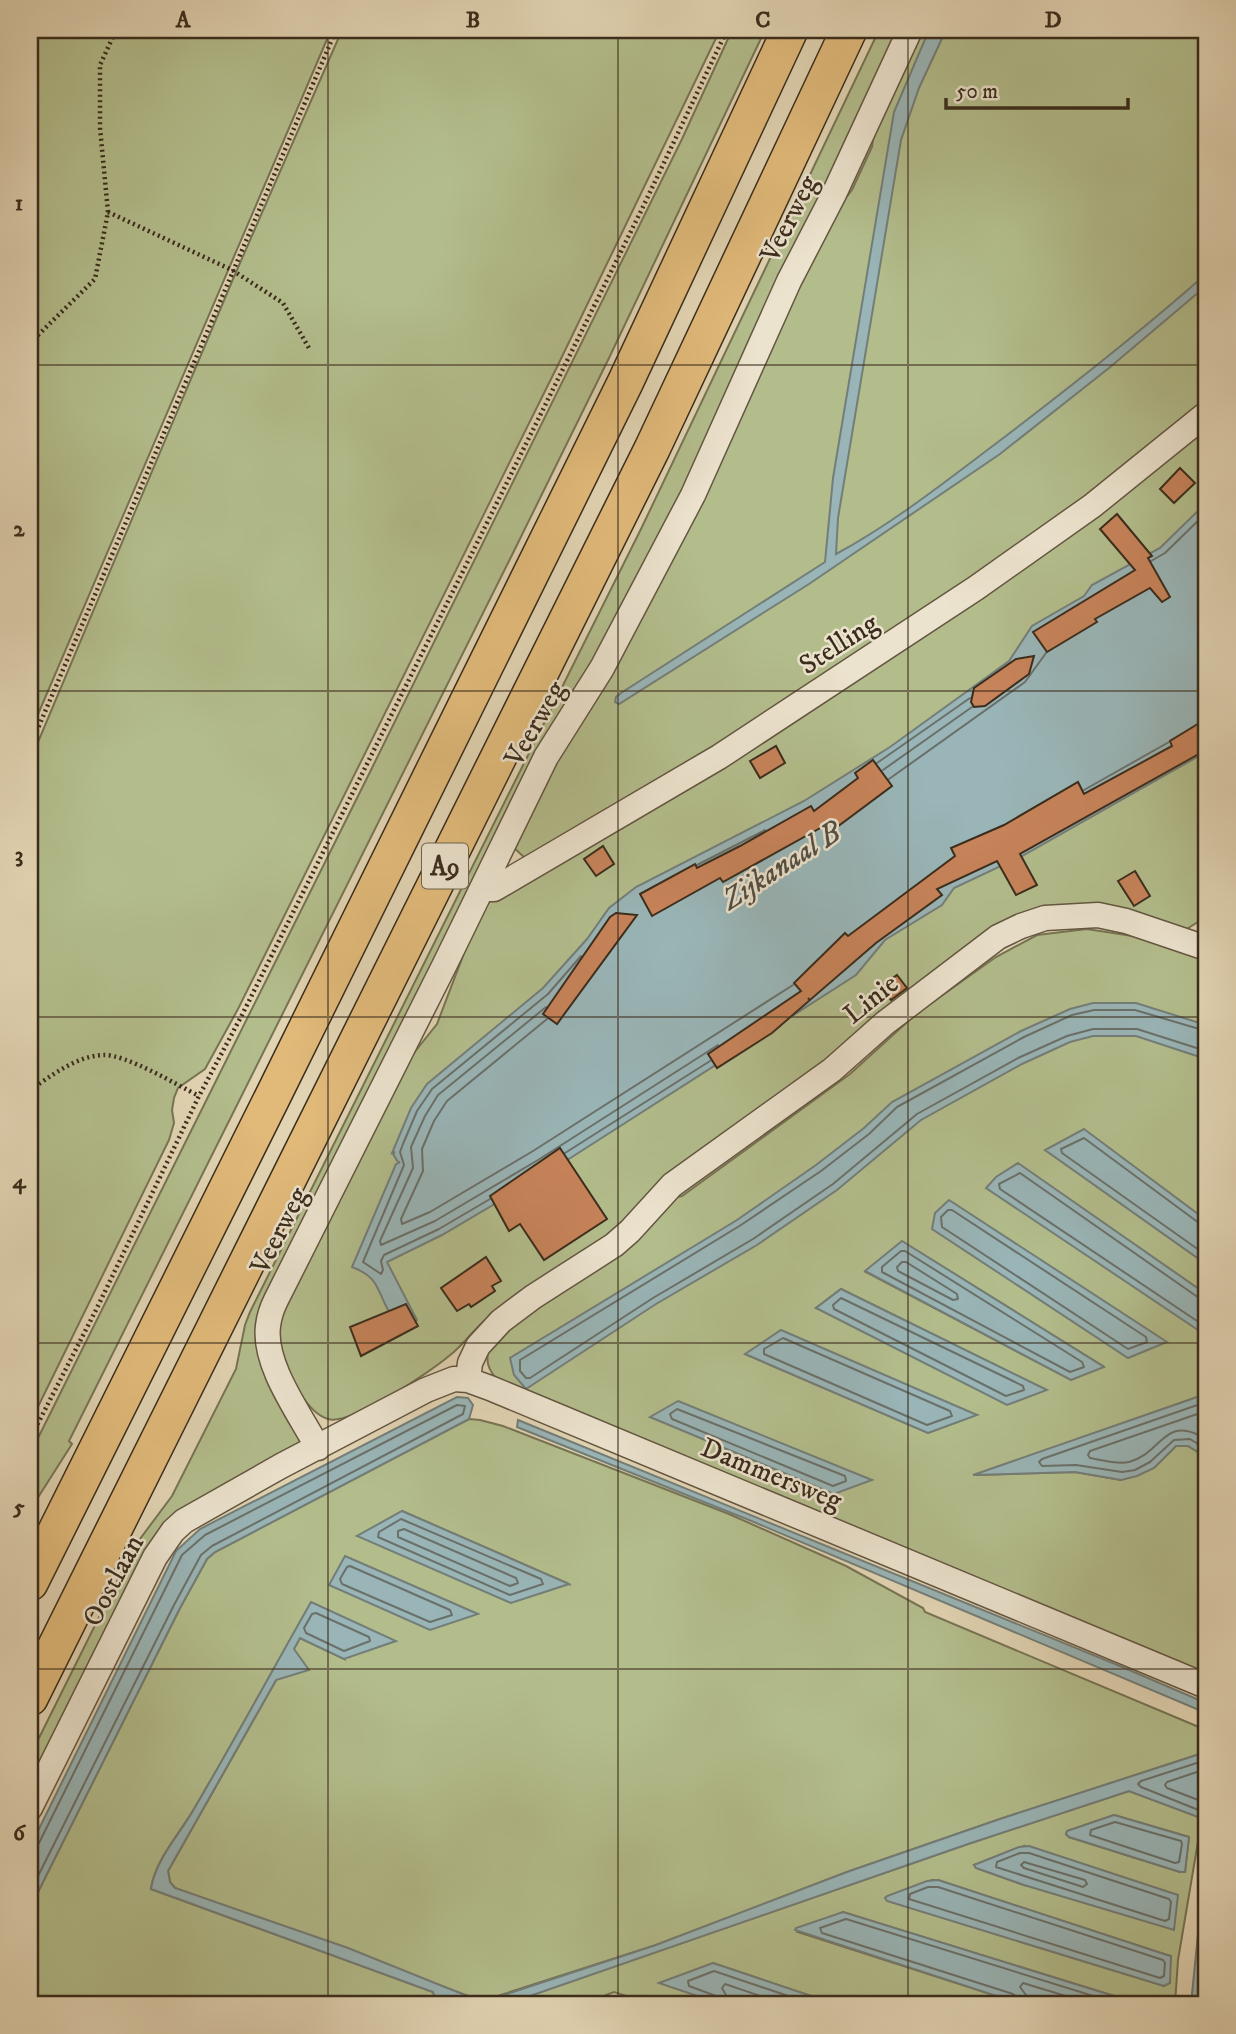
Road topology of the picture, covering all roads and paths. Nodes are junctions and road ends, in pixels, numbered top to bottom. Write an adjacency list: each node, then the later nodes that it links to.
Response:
1 (116, 30): 7 (path)
2 (336, 30): 8 (path)
3 (726, 30): 16 (path)
4 (790, 30): 20 (highway, A9)
5 (849, 30): 22 (highway, A9)
6 (910, 30): 13 (street, Veerweg)
7 (108, 212): 8 (path); 9 (path)
8 (232, 270): 10 (path); 12 (path)
9 (30, 344)
10 (310, 350)
11 (1206, 414): 13 (street, Stelling)
12 (30, 747)
13 (482, 889): 19 (street, Veerweg)
14 (1204, 944): 17 (street, Linie)
15 (30, 1090): 16 (path)
16 (199, 1096): 18 (path)
17 (468, 1380): 19 (street); 21 (street, Dammersweg)
18 (30, 1439)
19 (318, 1448): 23 (street, Oostlaan)
20 (30, 1583)
21 (1206, 1686)
22 (30, 1698)
23 (30, 1808)

